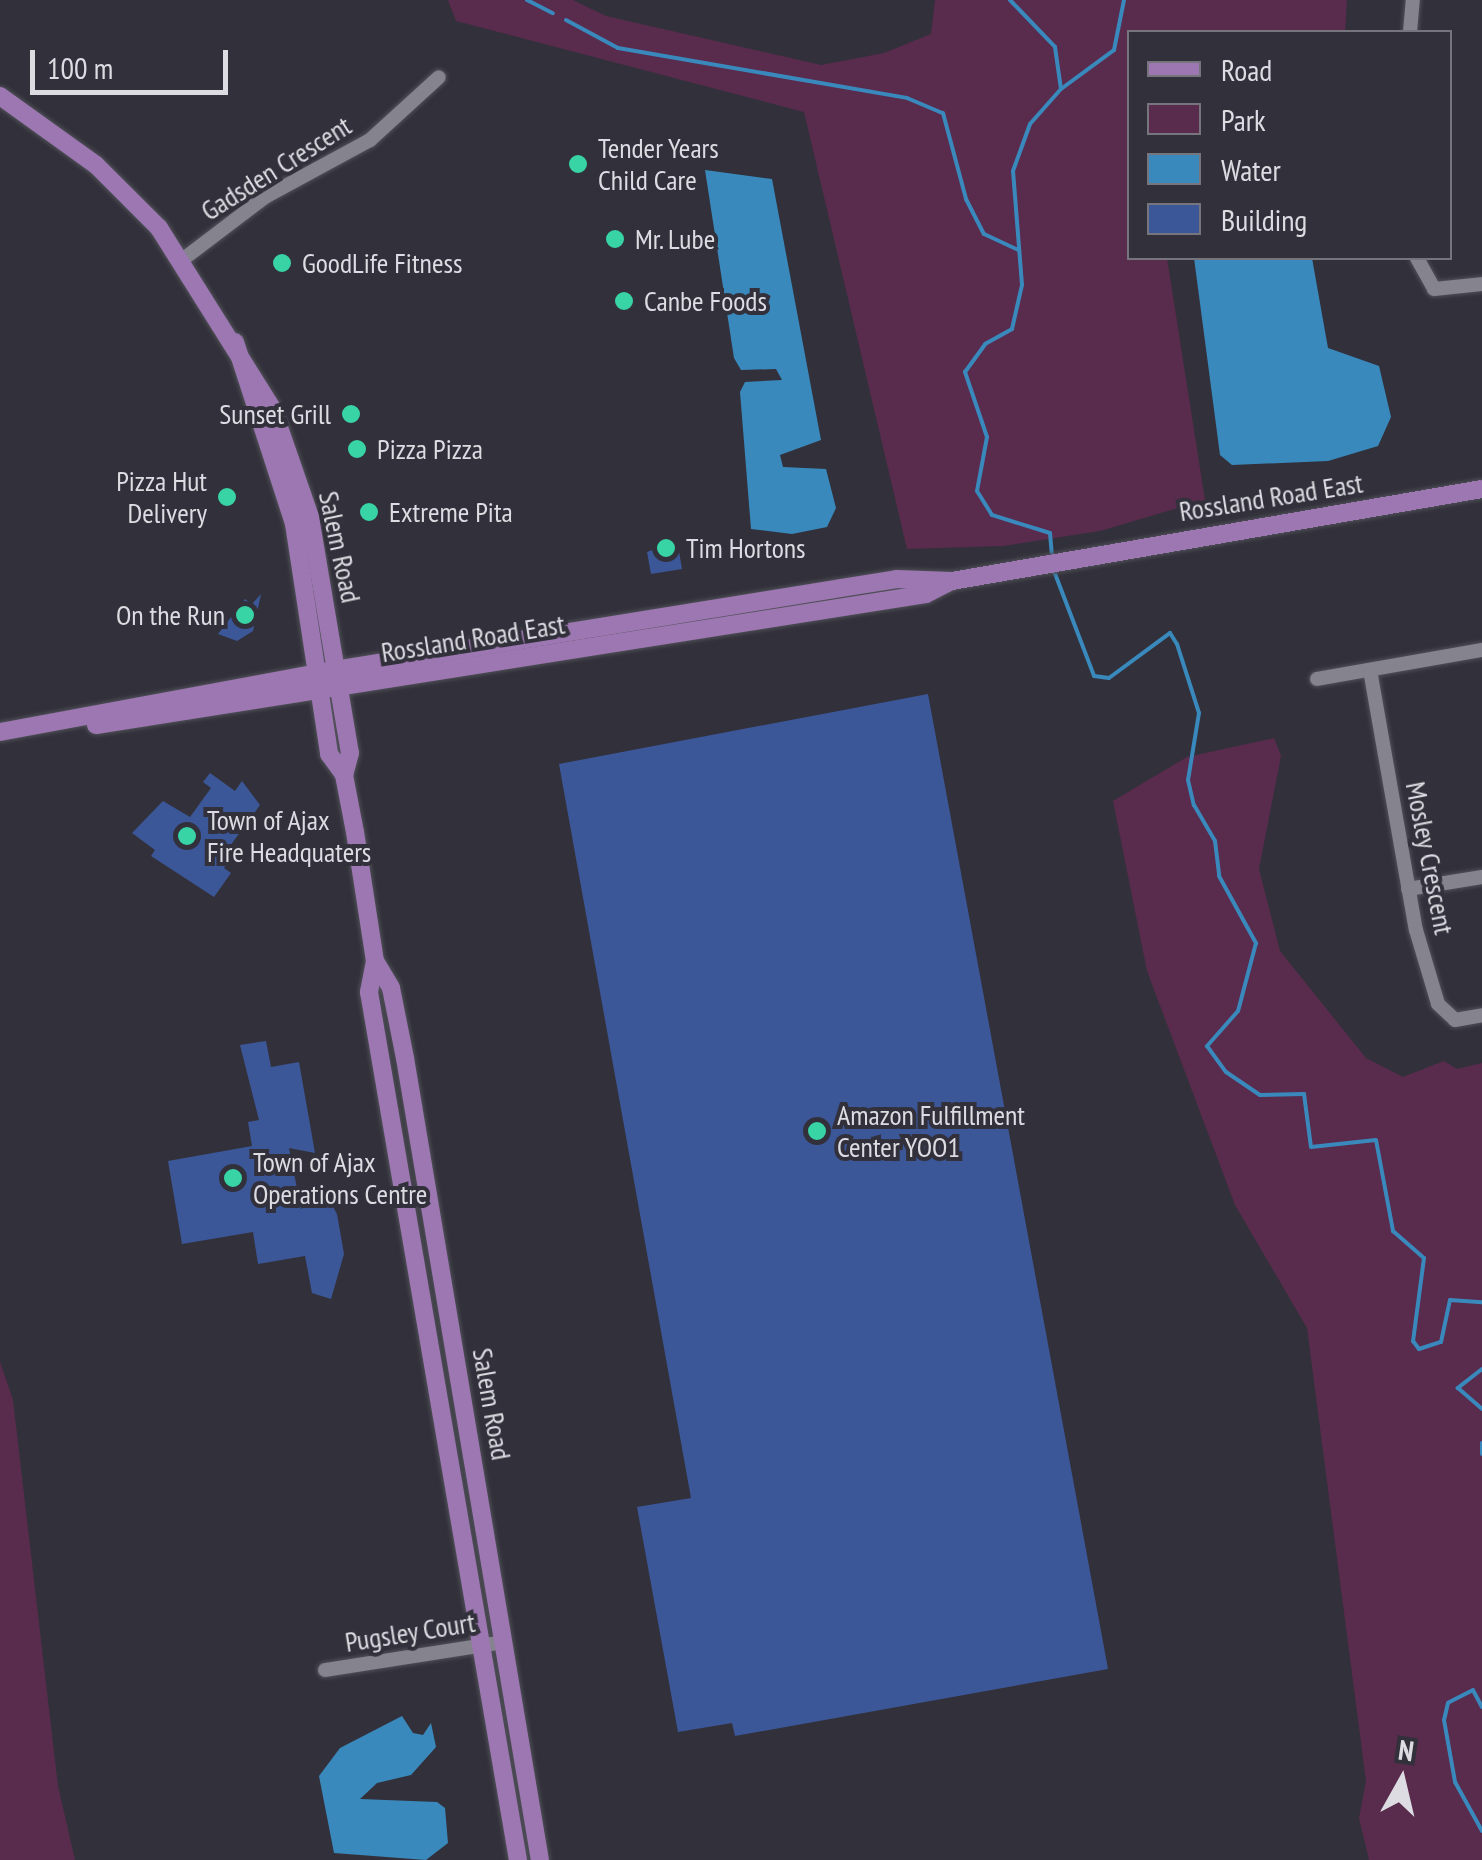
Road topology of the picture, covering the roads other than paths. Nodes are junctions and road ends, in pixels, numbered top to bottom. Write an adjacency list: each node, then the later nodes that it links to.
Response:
1 (1413, 0): 2 (street)
2 (1410, 30)
3 (439, 78): 5 (street, Gadsden Crescent)
4 (0, 96): 5 (main road, Salem Road)
5 (182, 260): 12 (main road, Salem Road)
6 (1418, 260): 7 (street)
7 (1482, 284)
8 (1482, 489): 12 (main road, Rossland Road East)
9 (1482, 650): 10 (street)
10 (1370, 670): 11 (street); 15 (street, Mosley Crescent)
11 (1317, 679)
12 (328, 680): 13 (main road, Rossland Road East); 16 (main road, Salem Road)
13 (0, 735)
14 (1482, 877): 15 (street)
15 (1408, 889): 17 (street, Mosley Crescent)
16 (375, 961): 18 (main road, Salem Road); 19 (main road, Salem Road)
17 (1482, 1016)
18 (503, 1642): 19 (street, Pugsley Court); 22 (main road, Salem Road)
19 (480, 1646): 20 (street, Pugsley Court); 21 (main road, Salem Road)
20 (325, 1670)
21 (518, 1860)
22 (540, 1860)

